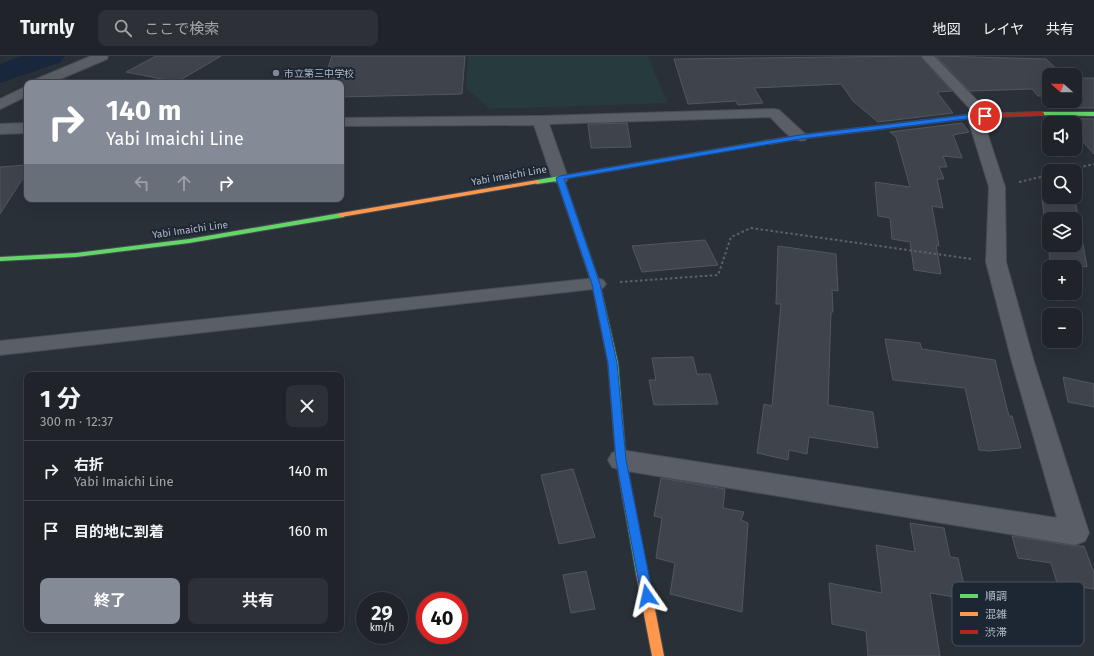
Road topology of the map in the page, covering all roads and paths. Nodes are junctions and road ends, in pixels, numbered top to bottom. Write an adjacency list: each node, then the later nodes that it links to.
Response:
1 (102, 56): 3 (street)
2 (927, 56): 7 (street)
3 (44, 80)
4 (24, 92): 5 (street)
5 (0, 106)
6 (1094, 114): 7 (main road, Yabi Imaichi Line)
7 (980, 116): 12 (main road, Yabi Imaichi Line); 17 (street)
8 (540, 120): 9 (street); 12 (street); 16 (street)
9 (344, 122)
10 (24, 128): 11 (street)
11 (0, 129)
12 (800, 137): 16 (main road, Yabi Imaichi Line)
13 (1094, 164): 14 (path)
14 (1082, 167)
15 (1042, 177): 17 (path)
16 (560, 178): 18 (main road, Yabi Imaichi Line); 20 (main road)
17 (998, 187): 19 (street)
18 (0, 259)
19 (996, 262): 20 (path); 22 (street)
20 (596, 284): 21 (street); 22 (main road)
21 (0, 348)
22 (621, 460): 23 (main road)
23 (658, 656)

